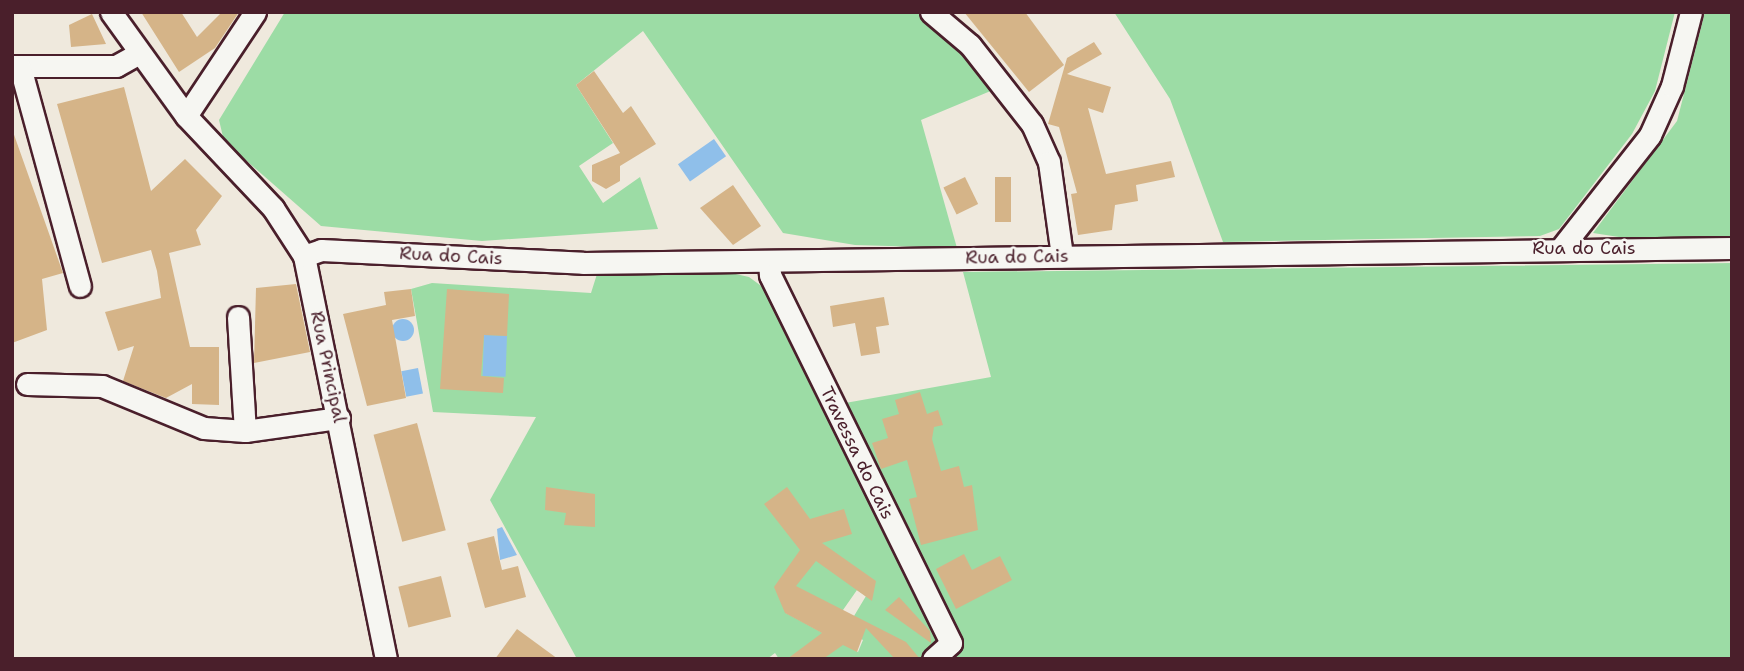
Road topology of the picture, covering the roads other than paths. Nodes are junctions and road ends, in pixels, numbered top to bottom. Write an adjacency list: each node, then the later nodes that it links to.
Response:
1 (111, 12): 5 (street, Rua Principal)
2 (255, 12): 7 (street)
3 (932, 12): 11 (street)
4 (1691, 12): 8 (street)
5 (139, 53): 6 (street); 7 (street, Rua Principal)
6 (16, 66): 13 (street)
7 (186, 116): 10 (street, Rua Principal)
8 (1562, 247): 9 (street, Rua do Cais); 11 (street, Rua do Cais)
9 (1732, 248)
10 (304, 256): 12 (street, Rua do Cais); 16 (street, Rua Principal)
11 (1062, 256): 12 (street, Rua do Cais)
12 (769, 261): 19 (street, Travessa do Cais)
13 (80, 286)
14 (238, 317): 17 (street)
15 (27, 384): 17 (street)
16 (339, 418): 17 (street); 18 (street, Rua Principal)
17 (245, 432)
18 (386, 659)
19 (933, 659)

